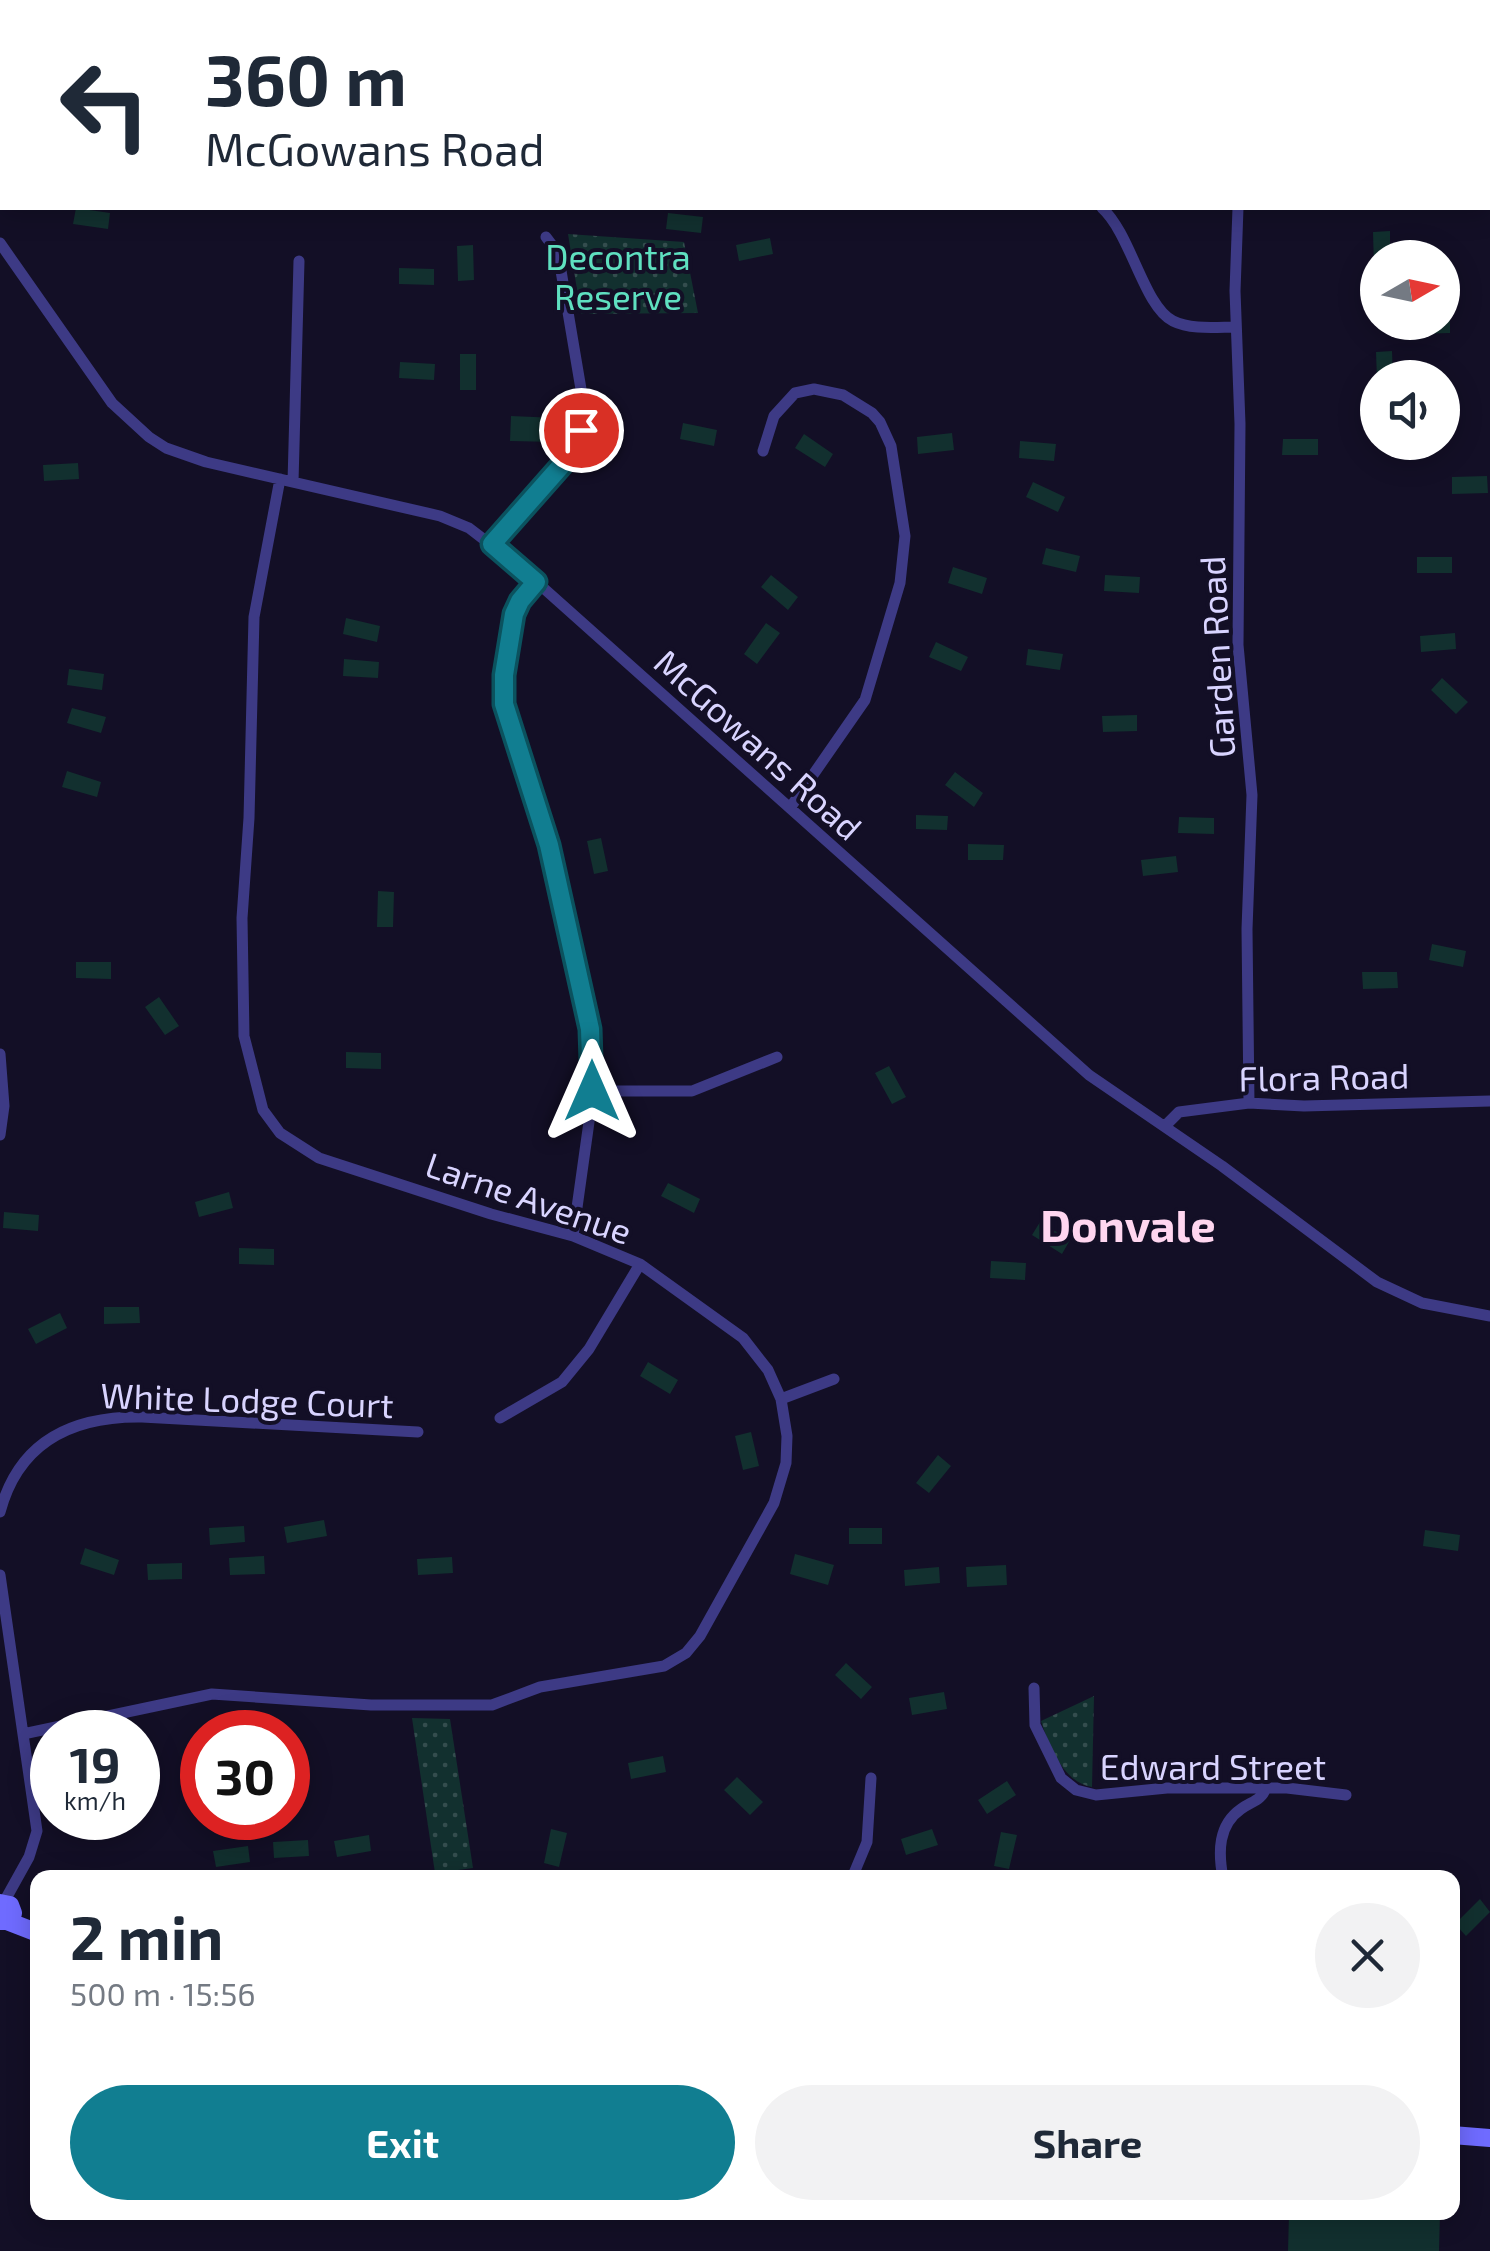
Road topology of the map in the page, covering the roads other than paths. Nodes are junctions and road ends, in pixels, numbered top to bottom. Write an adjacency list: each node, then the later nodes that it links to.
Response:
1 (1104, 210): 6 (street)
2 (1238, 210): 6 (street, Garden Road)
3 (546, 237): 9 (street)
4 (0, 243): 8 (street, McGowans Road)
5 (299, 260): 8 (street, Larne Avenue)
6 (1236, 327): 16 (street, Garden Road)
7 (763, 451): 11 (street)
8 (286, 480): 9 (street, McGowans Road); 19 (street, Larne Avenue)
9 (492, 544): 10 (street, McGowans Road)
10 (536, 582): 11 (street, McGowans Road); 14 (street)
11 (790, 808): 17 (street, McGowans Road)
12 (0, 1054): 18 (street)
13 (778, 1058): 14 (street)
14 (592, 1091): 19 (street)
15 (1490, 1101): 16 (street, Flora Road)
16 (1248, 1104): 17 (street, Flora Road)
17 (1166, 1125): 21 (street, McGowans Road)
18 (0, 1135)
19 (573, 1236): 20 (street, Larne Avenue)
20 (640, 1264): 23 (street, Larne Avenue); 24 (street)
21 (1490, 1316)
22 (834, 1379): 23 (street)
23 (781, 1399): 29 (street, Larne Avenue)
24 (500, 1418)
25 (418, 1432): 26 (street, White Lodge Court)
26 (0, 1512)
27 (0, 1576): 29 (street)
28 (1034, 1688): 31 (street, Edward Street)
29 (23, 1734): 35 (street)
30 (871, 1778): 33 (street)
31 (1266, 1788): 32 (street, Edward Street); 34 (street)
32 (1346, 1795)
33 (855, 1870)
34 (1222, 1870)
35 (6, 1911): 36 (street)
36 (30, 1928)
37 (1460, 2136): 38 (street)
38 (1489, 2139)

